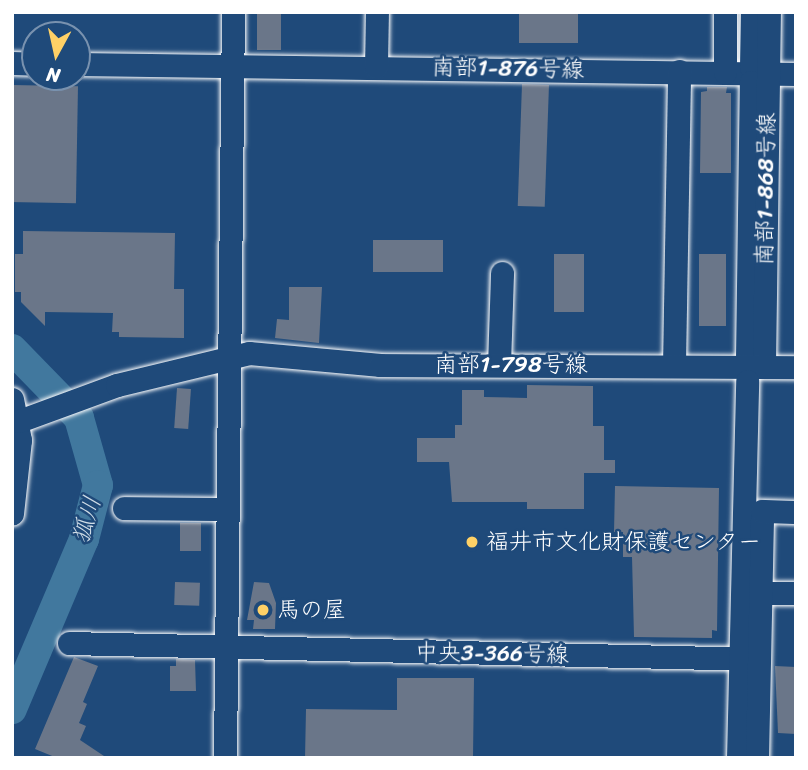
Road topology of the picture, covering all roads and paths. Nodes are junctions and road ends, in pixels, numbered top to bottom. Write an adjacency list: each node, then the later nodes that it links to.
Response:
1 (233, 12): 7 (street)
2 (377, 12): 8 (street)
3 (725, 12): 10 (street)
4 (752, 12): 11 (street)
5 (769, 12): 11 (street, 南部1-868号線)
6 (91, 64): 7 (street, 南部1-876号線)
7 (232, 67): 8 (street, 南部1-876号線); 14 (street)
8 (376, 67): 9 (street, 南部1-876号線)
9 (679, 71): 10 (street, 南部1-876号線); 17 (street)
10 (725, 72): 11 (street, 南部1-876号線)
11 (757, 74): 12 (street, 南部1-876号線); 15 (street, 南部1-868号線)
12 (796, 74)
13 (502, 273): 16 (street)
14 (228, 360): 16 (street, 南部1-798号線); 21 (street, 南部1-798号線); 23 (street)
15 (756, 362): 17 (street, 南部1-798号線); 18 (street, 南部1-798号線)
16 (499, 365): 17 (street, 南部1-798号線)
17 (674, 365)
18 (796, 367)
19 (747, 382): 30 (street)
20 (12, 399): 21 (street)
21 (19, 421): 25 (street)
22 (124, 508): 23 (street)
23 (227, 509): 29 (street)
24 (796, 512): 26 (street)
25 (12, 514)
26 (760, 593): 27 (street); 30 (street)
27 (796, 593)
28 (69, 643): 29 (street, 中央3-366号線)
29 (226, 648): 30 (street, 中央3-366号線); 31 (street)
30 (749, 658): 32 (street); 33 (street)
31 (225, 758)
32 (738, 758)
33 (757, 758)

